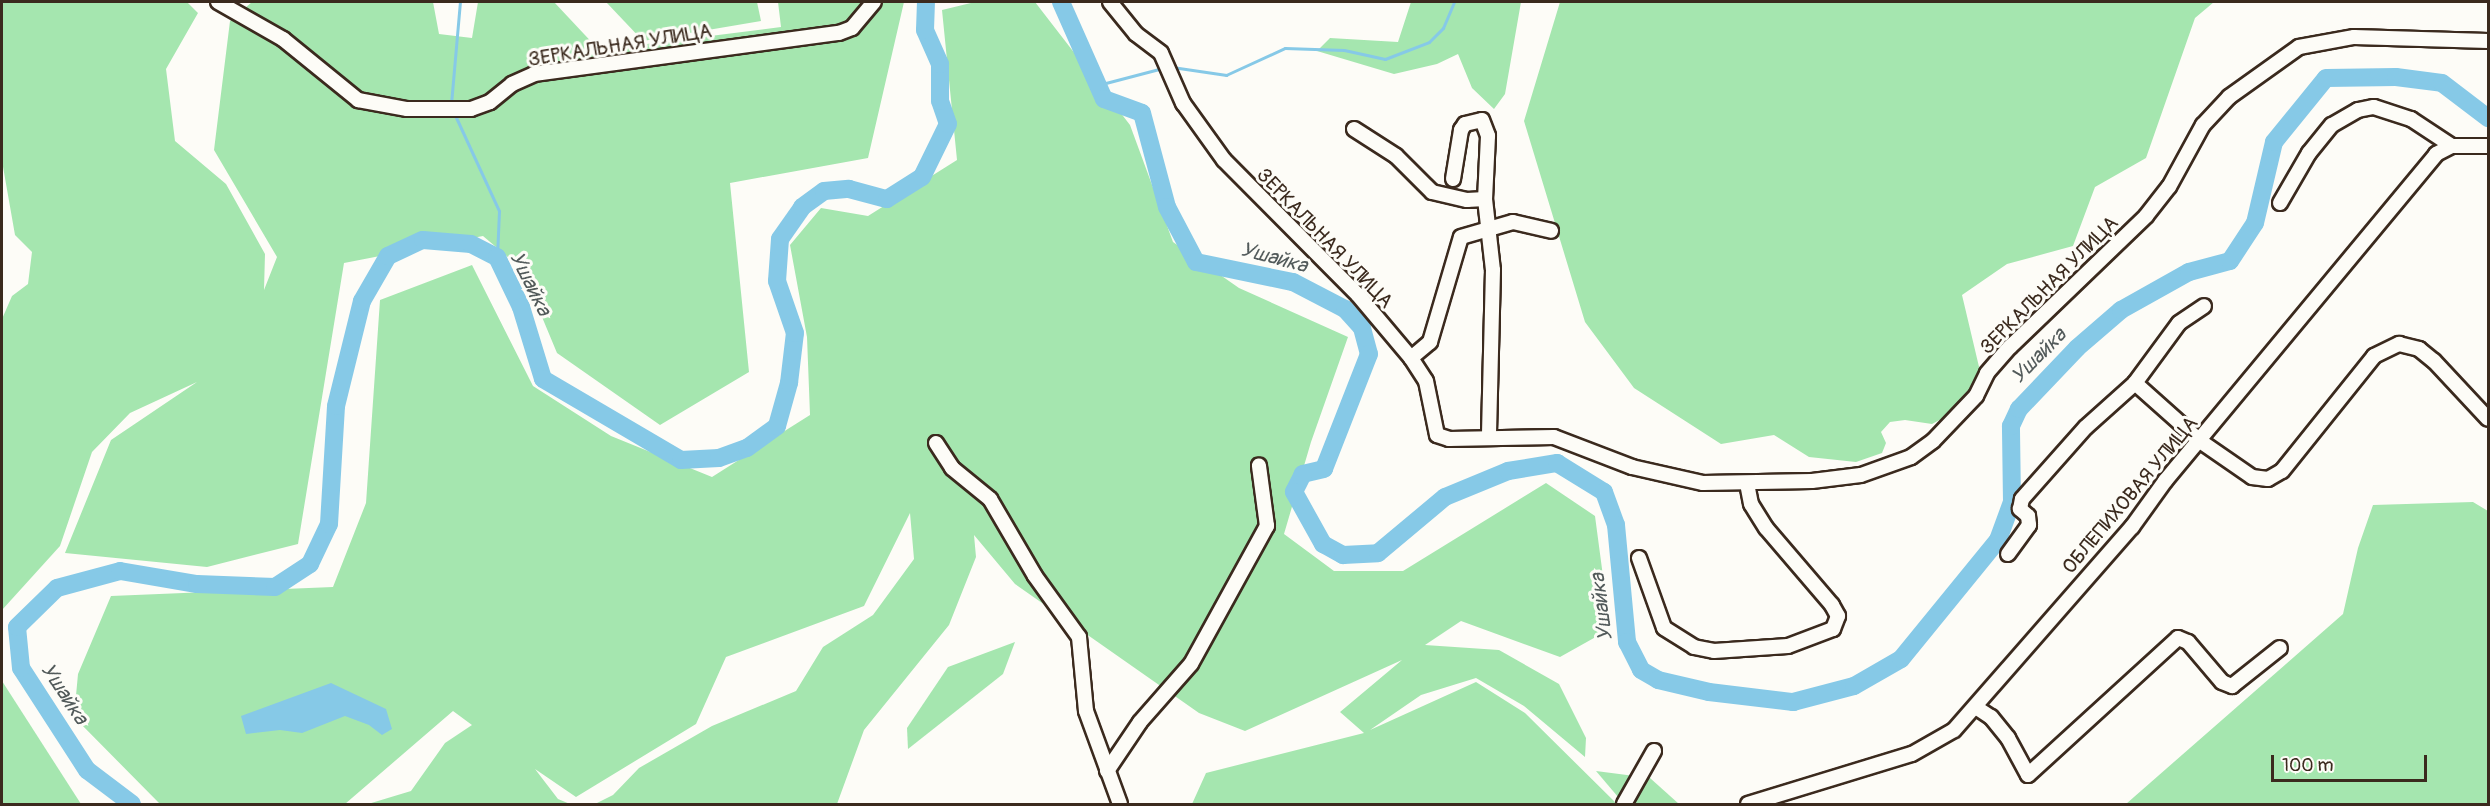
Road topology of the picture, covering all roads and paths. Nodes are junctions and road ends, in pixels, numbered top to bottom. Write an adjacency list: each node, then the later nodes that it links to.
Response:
1 (218, 2): 2 (street, ЗЕРКАЛЬНАЯ УЛИЦА)
2 (874, 2)
3 (1110, 2): 14 (street, ЗЕРКАЛЬНАЯ УЛИЦА)
4 (2488, 41): 21 (street, ЗЕРКАЛЬНАЯ УЛИЦА)
5 (1354, 129): 9 (street)
6 (2452, 146): 7 (street); 10 (street); 18 (street, ОБЛЕПИХОВАЯ УЛИЦА)
7 (2488, 146)
8 (1453, 179): 9 (street)
9 (1485, 199): 11 (street)
10 (2280, 203)
11 (1488, 228): 12 (street); 14 (street); 17 (street)
12 (1551, 231)
13 (2204, 306): 15 (street)
14 (1411, 358): 17 (street, ЗЕРКАЛЬНАЯ УЛИЦА)
15 (2135, 382): 18 (street); 22 (street)
16 (2488, 419): 18 (street)
17 (1489, 437): 21 (street, ЗЕРКАЛЬНАЯ УЛИЦА)
18 (2200, 441): 25 (street, ОБЛЕПИХОВАЯ УЛИЦА)
19 (936, 443): 27 (street)
20 (1259, 466): 27 (street)
21 (1747, 483): 23 (street)
22 (2008, 554)
23 (1639, 558)
24 (2280, 648): 25 (street)
25 (1977, 708): 30 (street, ОБЛЕПИХОВАЯ УЛИЦА)
26 (1654, 751): 29 (street)
27 (1107, 771): 28 (street)
28 (1120, 804)
29 (1624, 804)
30 (1748, 804)

